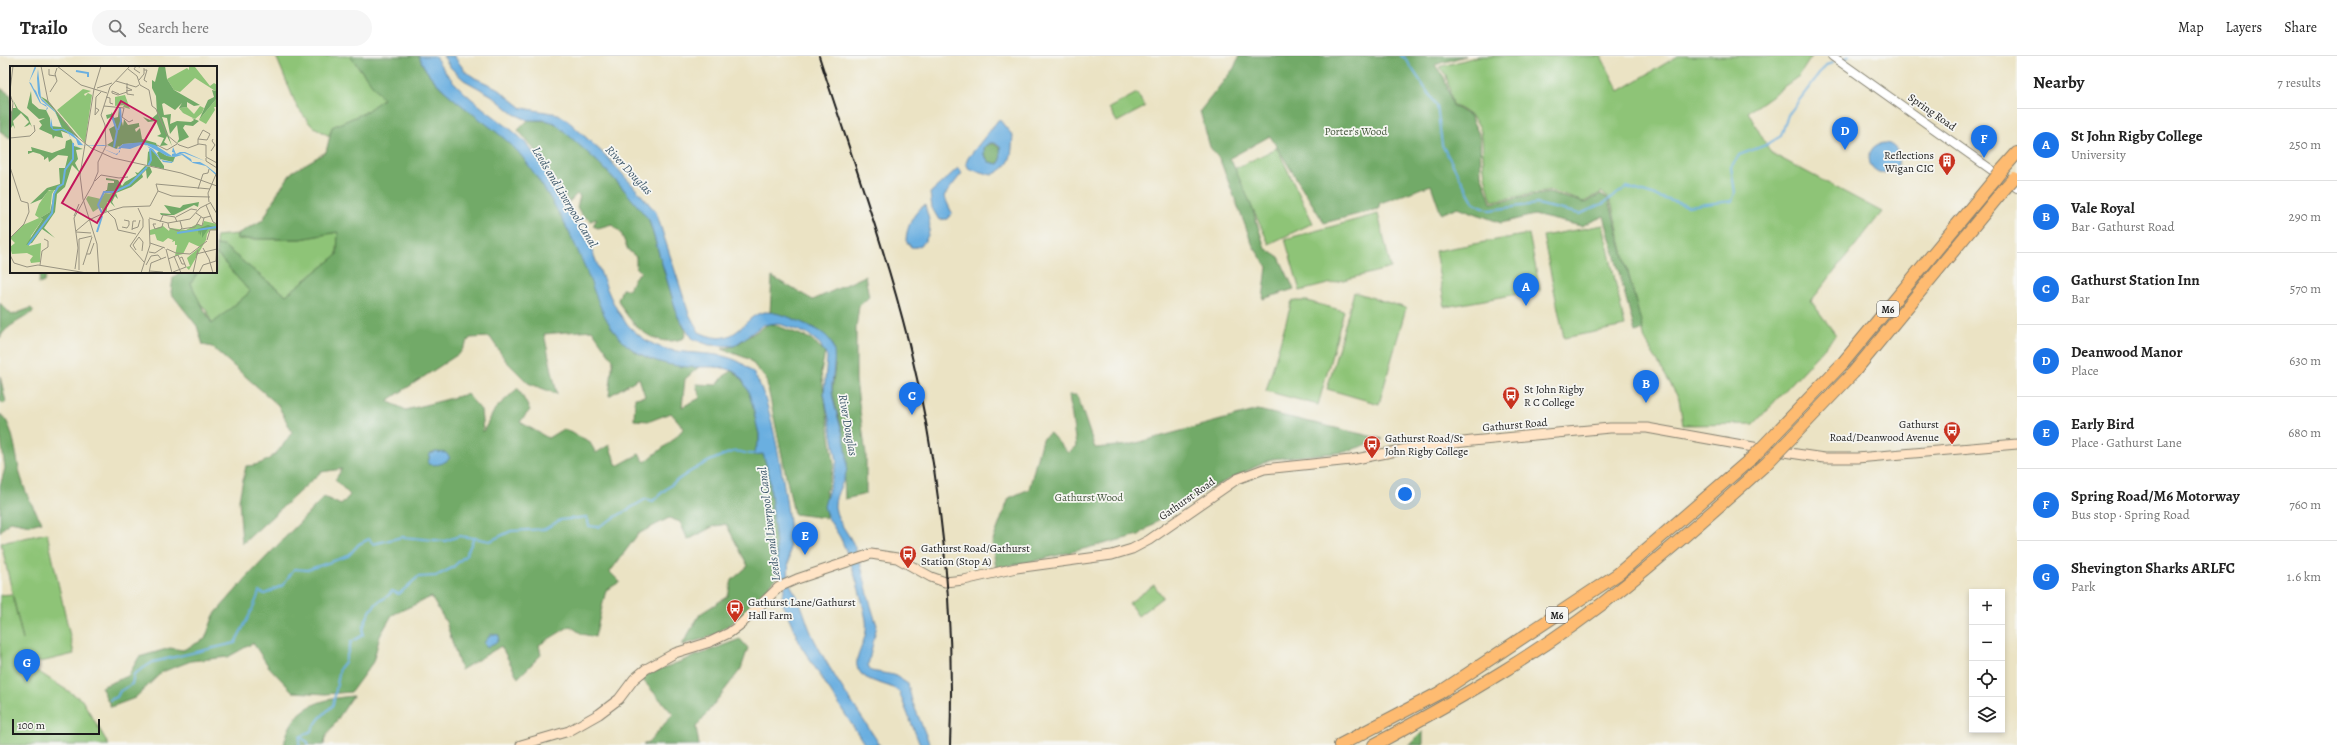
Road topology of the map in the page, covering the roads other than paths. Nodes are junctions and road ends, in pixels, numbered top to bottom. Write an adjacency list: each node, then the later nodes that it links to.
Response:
1 (1832, 56): 3 (street, Spring Road)
2 (2017, 153): 6 (highway, M6, bridge)
3 (2016, 180): 7 (highway, M6, bridge)
4 (2017, 444): 5 (main road, Gathurst Road)
5 (521, 745)
6 (1340, 745)
7 (1374, 745)

